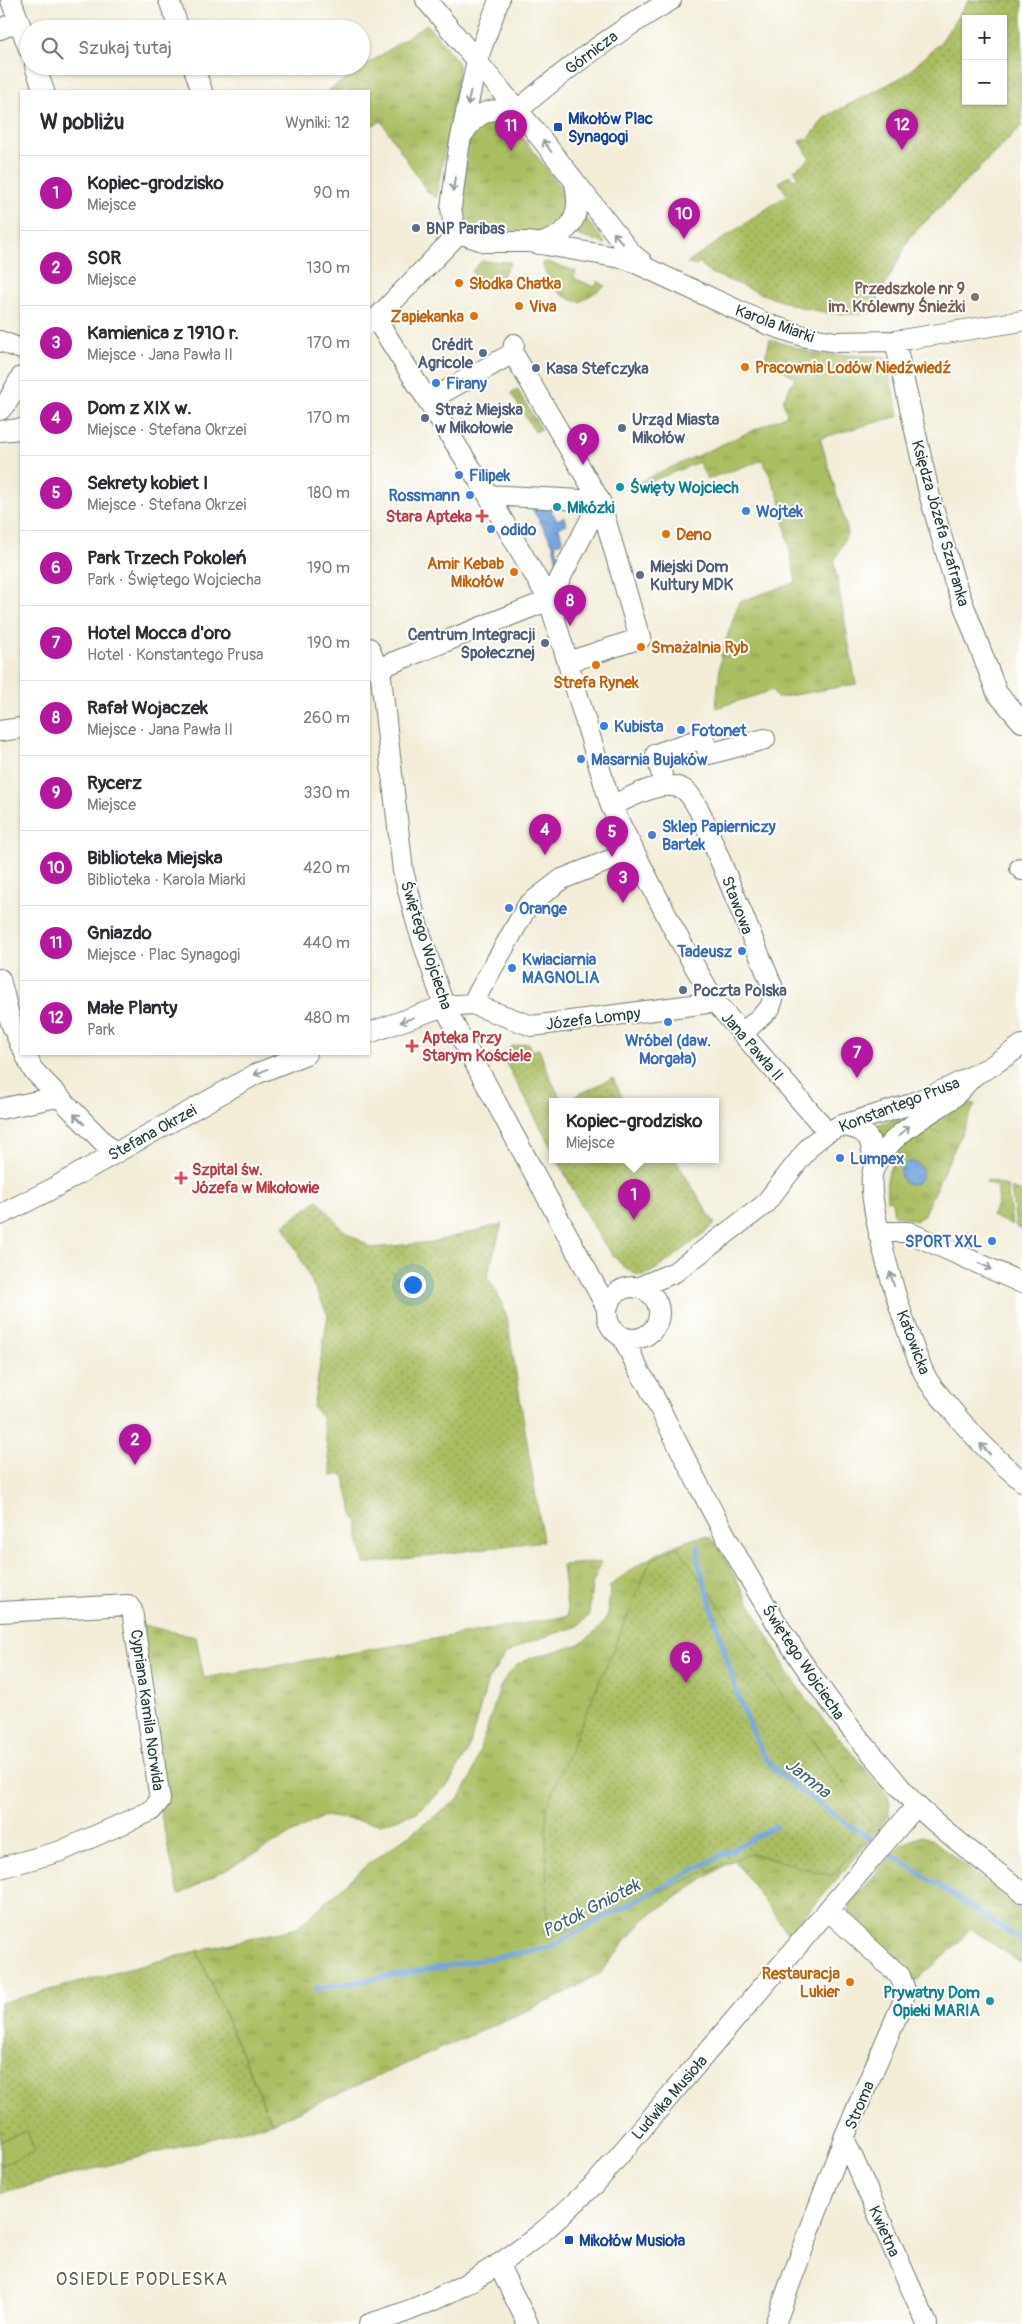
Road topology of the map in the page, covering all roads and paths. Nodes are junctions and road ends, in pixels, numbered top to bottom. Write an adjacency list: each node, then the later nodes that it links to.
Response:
1 (11, 0): 7 (street)
2 (169, 0): 6 (street)
3 (426, 0): 9 (street)
4 (498, 0): 9 (street)
5 (671, 0): 14 (street, Górnicza)
6 (176, 20)
7 (19, 21): 8 (street)
8 (0, 29)
9 (477, 60): 14 (street); 15 (street, one-way to 15)
10 (38, 75): 12 (street)
11 (196, 75): 13 (street)
12 (44, 90)
13 (202, 90)
14 (517, 111): 15 (street); 16 (street, one-way to 14)
15 (462, 136): 17 (street, one-way to 17)
16 (575, 183): 18 (street); 19 (street, Karola Miarki, one-way to 16)
17 (459, 233): 18 (street); 20 (street)
18 (539, 244): 19 (street, Karola Miarki)
19 (653, 271): 23 (street, Karola Miarki)
20 (372, 321): 26 (street, Jana Pawła II)
21 (1022, 321): 23 (street, Karola Miarki)
22 (0, 341): 24 (street)
23 (895, 341): 36 (street, Księdza Józefa Szafranka)
24 (20, 349)
25 (20, 379): 27 (street)
26 (426, 398): 30 (street, Jana Pawła II); 31 (street)
27 (0, 410)
28 (20, 429): 29 (street)
29 (0, 431)
30 (488, 495): 31 (street); 32 (street, Jana Pawła II)
31 (600, 501): 32 (street); 34 (street)
32 (549, 600): 34 (street, Jana Pawła II); 35 (street)
33 (370, 650): 35 (street, Świętego Wojciecha)
34 (568, 662): 41 (street, Jana Pawła II)
35 (380, 673): 46 (street, Świętego Wojciecha)
36 (1022, 722)
37 (20, 728): 38 (street)
38 (0, 731)
39 (765, 739): 40 (street)
40 (665, 786): 41 (street); 48 (street, Stawowa)
41 (611, 806): 42 (street, Jana Pawła II)
42 (633, 851): 44 (street, Jana Pawła II); 45 (street)
43 (0, 979): 49 (street)
44 (715, 1002): 45 (street, Józefa Lompy); 48 (street, Jana Pawła II)
45 (472, 1004): 46 (street, Józefa Lompy)
46 (444, 1006): 47 (street, one-way to 47); 62 (street, Świętego Wojciecha)
47 (370, 1033)
48 (743, 1033): 56 (street, Jana Pawła II)
49 (20, 1044)
50 (1022, 1045): 53 (street, Konstantego Prusa)
51 (26, 1055): 54 (street)
52 (304, 1055): 58 (street, Stefana Okrzei, one-way to 58)
53 (974, 1076): 57 (street, Konstantego Prusa); 59 (street, Katowicka, one-way to 53)
54 (57, 1097): 55 (street); 58 (street, one-way to 54)
55 (0, 1109)
56 (819, 1122)
57 (839, 1126): 59 (street, Katowicka); 63 (street, Konstantego Prusa)
58 (114, 1154): 60 (street, Stefana Okrzei)
59 (874, 1170): 61 (street, Katowicka)
60 (0, 1215)
61 (880, 1236): 64 (street, one-way to 64); 71 (street, Katowicka, one-way to 61)
62 (588, 1270): 65 (street); 67 (street, Świętego Wojciecha)
63 (674, 1272): 65 (street, Konstantego Prusa); 66 (street, Konstantego Prusa)
64 (1022, 1283)
65 (633, 1288): 66 (street); 67 (street)
66 (656, 1301): 68 (street)
67 (607, 1308): 69 (street)
68 (649, 1334): 69 (street); 70 (street, Świętego Wojciecha)
69 (624, 1338): 70 (street, Świętego Wojciecha)
70 (648, 1385): 73 (street, Świętego Wojciecha)
71 (1022, 1481)
72 (0, 1612): 74 (street, Cypriana Kamila Norwida)
73 (917, 1805): 75 (street, Świętego Wojciecha); 76 (street, Ludwika Musioła)
74 (0, 1868)
75 (1022, 1892)
76 (829, 1911): 77 (street, Stroma); 78 (street, Ludwika Musioła)
77 (844, 2138): 81 (street, Stroma); 82 (street, Kwietna)
78 (498, 2264): 79 (street, Ludwika Musioła); 80 (street)
79 (370, 2324)
80 (528, 2324)
81 (775, 2324)
82 (926, 2324)

